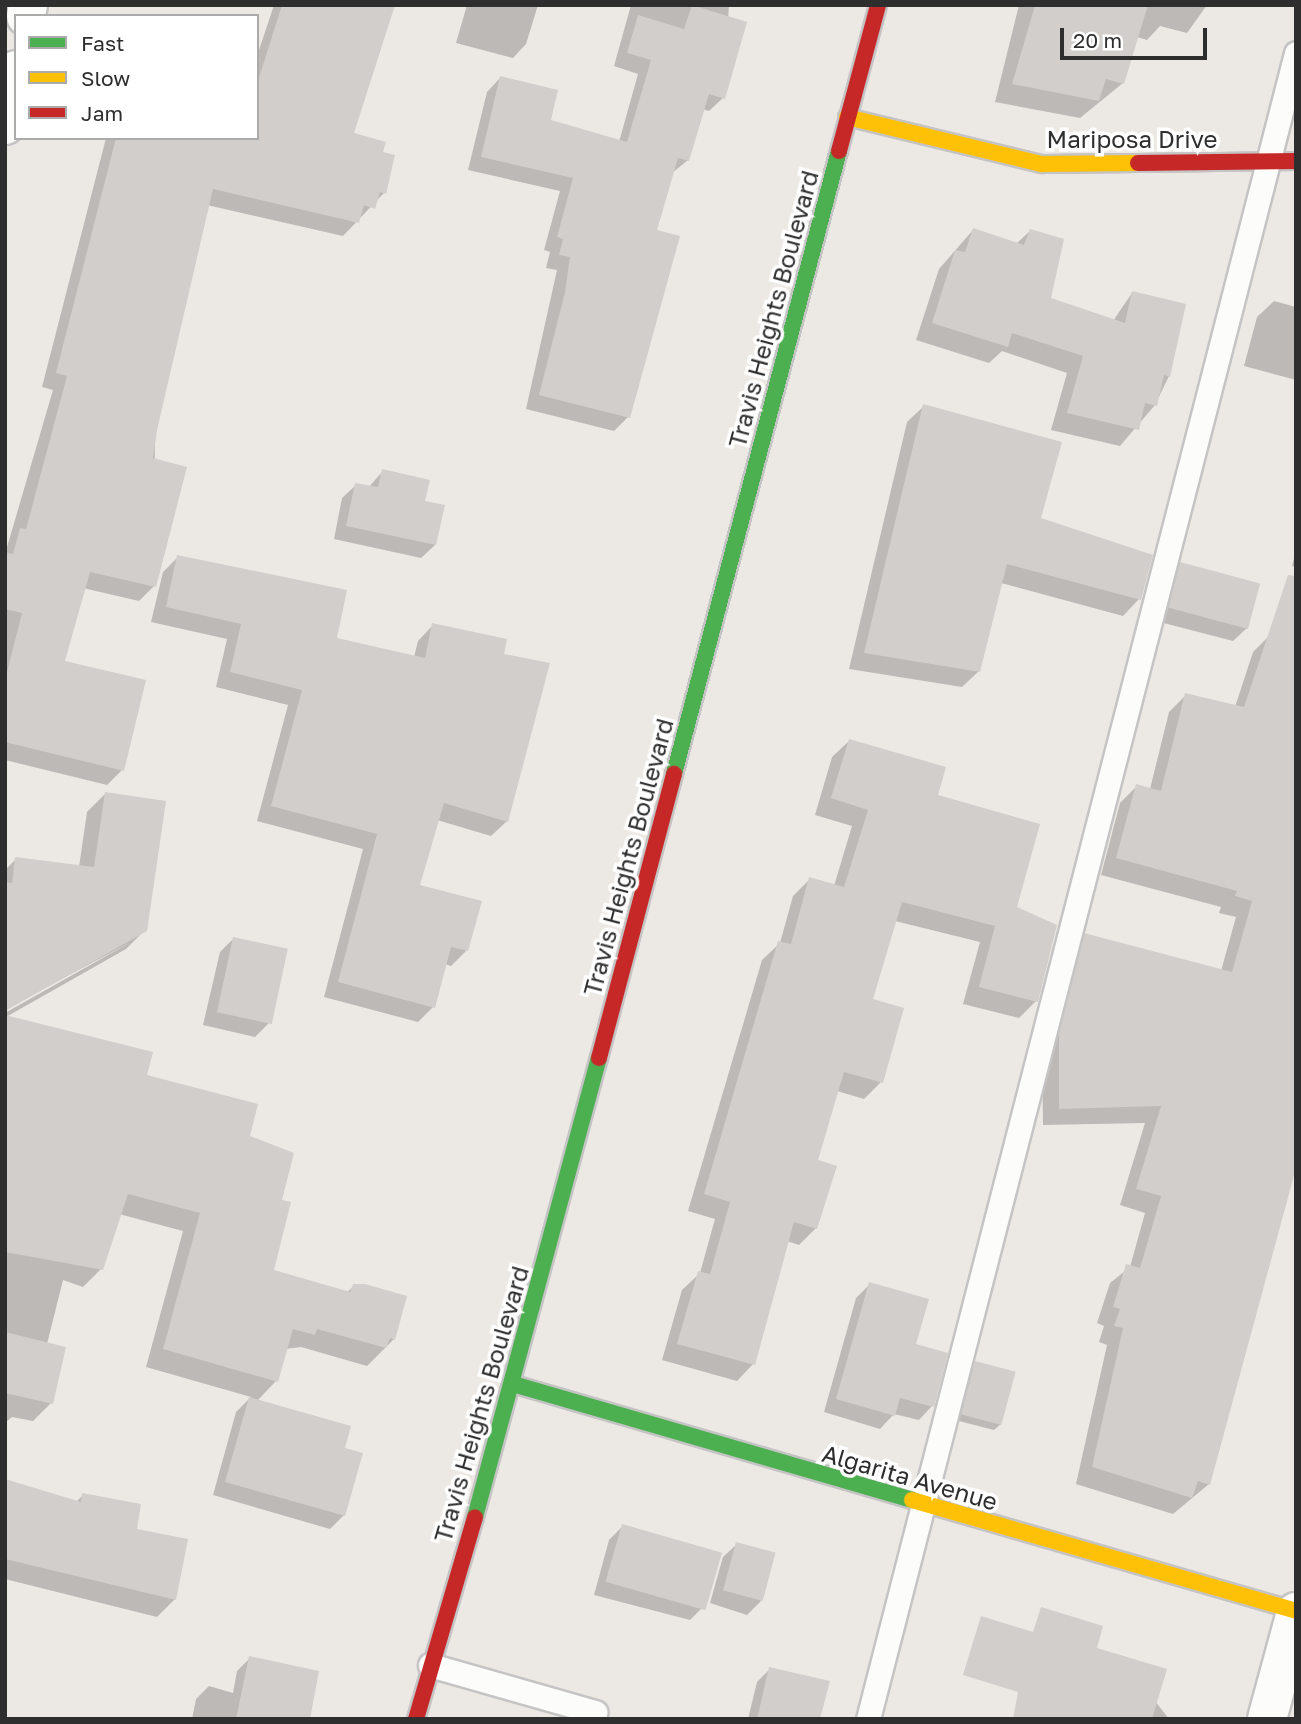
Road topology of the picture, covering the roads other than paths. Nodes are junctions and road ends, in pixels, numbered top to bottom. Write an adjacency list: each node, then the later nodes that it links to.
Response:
1 (878, 5): 4 (street, Travis Heights Boulevard)
2 (1296, 53): 7 (lane)
3 (14, 80): 5 (street)
4 (847, 117): 7 (street, Mariposa Drive); 8 (street, Travis Heights Boulevard)
5 (5, 125)
6 (1296, 161): 7 (street, Mariposa Drive)
7 (1268, 162): 9 (lane)
8 (513, 1384): 9 (street, Algarita Avenue); 11 (street, Travis Heights Boulevard)
9 (927, 1506): 10 (street, Algarita Avenue); 14 (lane)
10 (1296, 1611): 15 (street)
11 (430, 1665): 12 (lane); 13 (street, Travis Heights Boulevard)
12 (595, 1712)
13 (416, 1719)
14 (868, 1719)
15 (1267, 1719)

